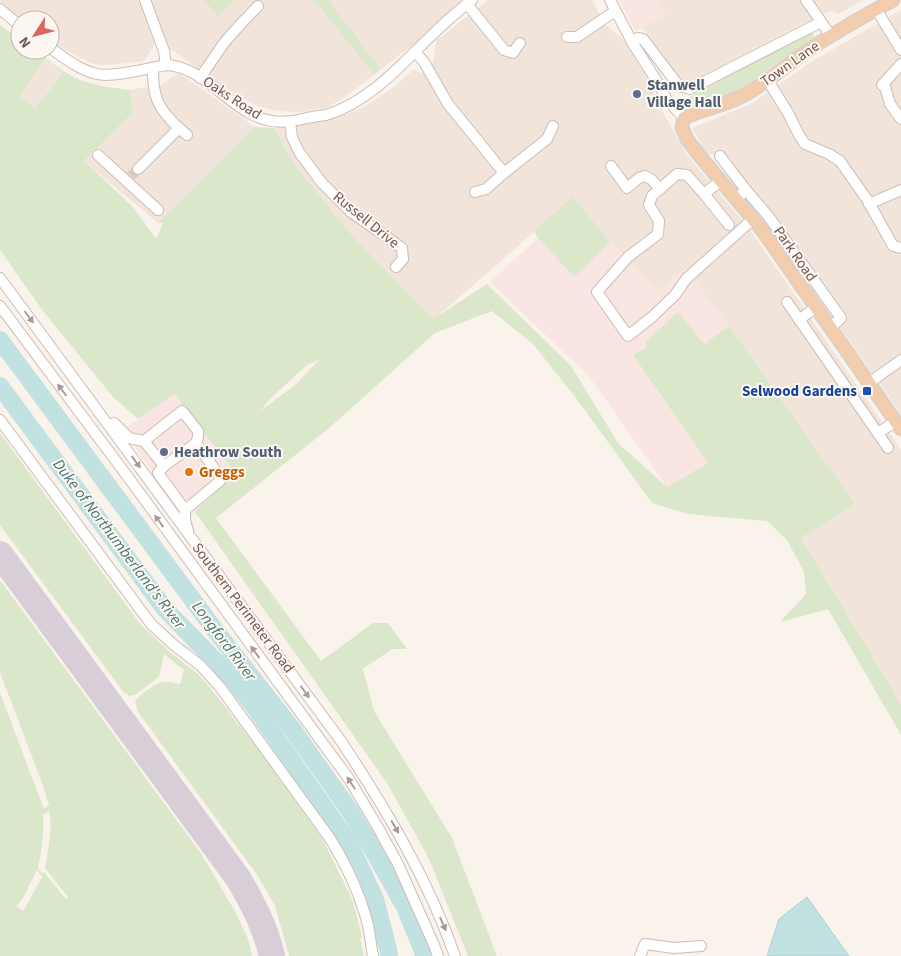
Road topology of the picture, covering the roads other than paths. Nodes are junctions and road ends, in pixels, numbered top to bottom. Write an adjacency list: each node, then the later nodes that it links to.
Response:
1 (145, 0): 20 (street)
2 (610, 0): 9 (street)
3 (806, 0): 11 (street)
4 (893, 0): 8 (main road, Town Lane)
5 (470, 2): 15 (street); 17 (street, Oaks Road)
6 (258, 6): 22 (street)
7 (0, 9): 10 (street)
8 (876, 9): 12 (main road, Town Lane); 16 (street)
9 (615, 11): 13 (street); 14 (street)
10 (10, 18)
11 (821, 22): 12 (street); 14 (street, Town Lane)
12 (831, 36): 23 (main road, Town Lane)
13 (568, 37)
14 (632, 42): 24 (street)
15 (520, 43)
16 (901, 50)
17 (415, 52): 26 (street, Oaks Road); 31 (street)
18 (60, 55): 21 (street, Oaks Road)
19 (901, 64): 25 (street)
20 (166, 65): 21 (street, Oaks Road); 22 (street, Oaks Road)
21 (153, 68): 32 (street)
22 (200, 78): 26 (street, Oaks Road)
23 (767, 79): 24 (main road, Town Lane); 40 (street)
24 (684, 118): 33 (main road, Park Road)
25 (901, 118)
26 (290, 122): 45 (street, Russell Drive)
27 (554, 126): 31 (street)
28 (98, 155): 32 (street)
29 (720, 156): 35 (street)
30 (610, 166): 34 (street)
31 (504, 173): 37 (street)
32 (131, 175): 41 (street)
33 (720, 181): 38 (street); 39 (main road, Park Road)
34 (660, 189): 38 (street); 42 (street)
35 (746, 190): 39 (street); 51 (street, Park Road)
36 (901, 190): 40 (street)
37 (475, 192)
38 (704, 194): 43 (street)
39 (736, 199): 42 (main road, Park Road)
40 (870, 204): 44 (street)
41 (158, 210)
42 (753, 219): 49 (main road, Park Road)
43 (730, 225)
44 (901, 248)
45 (396, 267)
46 (0, 278): 54 (street, Southern Perimeter Road, one-way to 54)
47 (787, 302): 50 (street)
48 (0, 306): 66 (street, Southern Perimeter Road, one-way to 48)
49 (816, 307): 50 (street); 51 (main road, Park Road)
50 (799, 320): 57 (street)
51 (830, 328): 53 (main road, Park Road)
52 (901, 360): 53 (street)
53 (869, 383): 56 (main road, Park Road)
54 (78, 384): 58 (street); 63 (street, Southern Perimeter Road, one-way to 63)
55 (0, 420): 65 (street)
56 (898, 425): 57 (street, Park Road)
57 (878, 433): 60 (street)
58 (144, 441): 59 (street); 61 (street)
59 (196, 443): 61 (street); 62 (street)
60 (888, 448)
61 (164, 466): 62 (street)
62 (185, 510): 63 (street)
63 (191, 538): 67 (street, Southern Perimeter Road, one-way to 67)
64 (701, 946): 68 (street)
65 (373, 956)
66 (438, 956)
67 (455, 956)
68 (640, 956)

